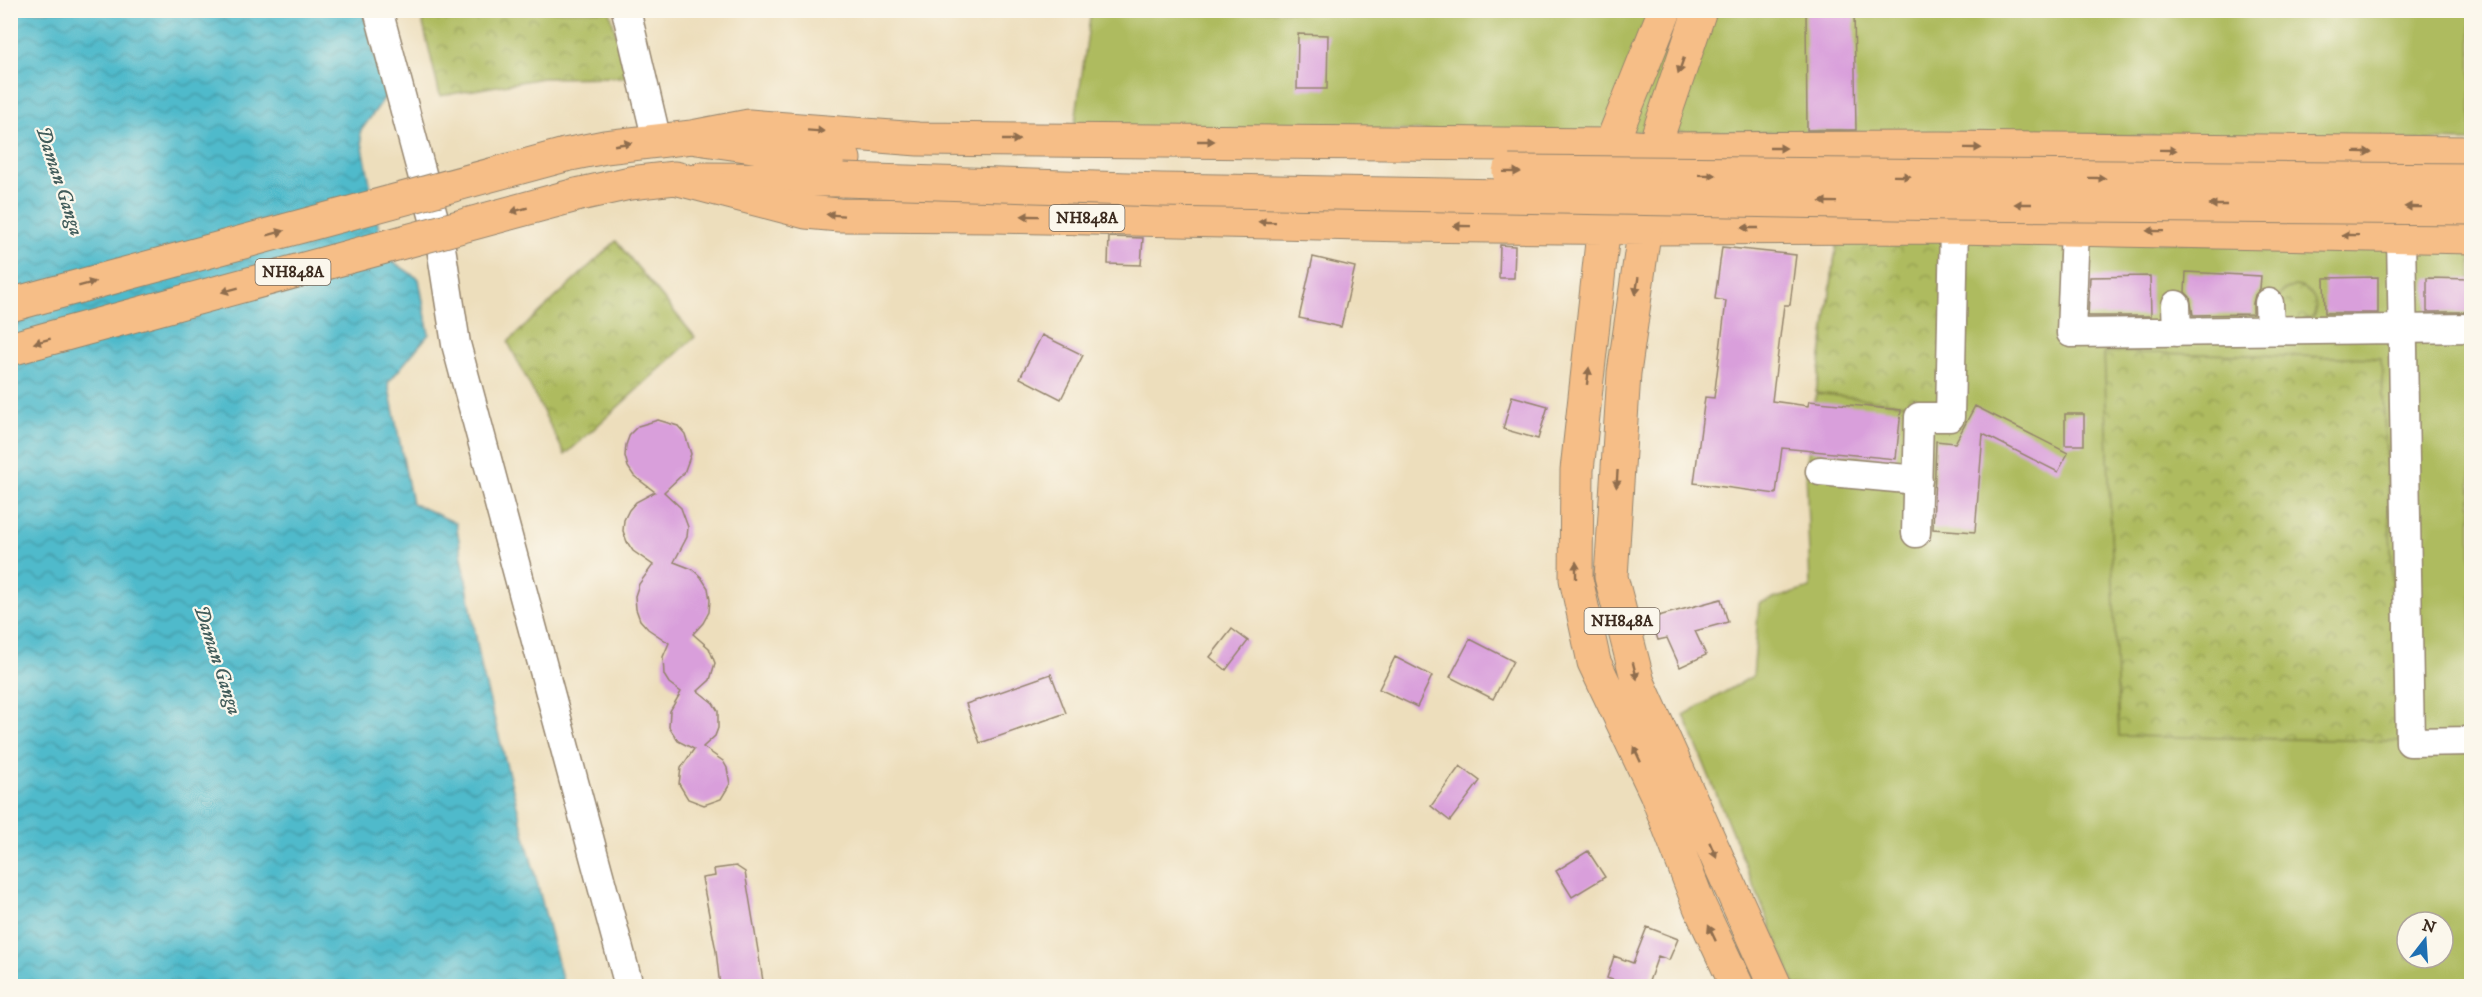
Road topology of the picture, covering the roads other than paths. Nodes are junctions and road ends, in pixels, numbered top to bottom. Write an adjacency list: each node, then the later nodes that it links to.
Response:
1 (378, 10): 28 (street)
2 (626, 10): 6 (street)
3 (1665, 10): 7 (main road)
4 (1700, 10): 8 (main road, one-way to 8)
5 (692, 137): 6 (main road); 7 (main road, one-way to 7); 10 (main road)
6 (657, 141): 20 (main road, NH848A, one-way to 6, bridge)
7 (1614, 145): 8 (main road); 14 (main road)
8 (1656, 149): 9 (main road, one-way to 9); 16 (main road)
9 (2472, 153)
10 (844, 170): 11 (main road); 12 (main road, one-way to 12, bridge); 13 (main road, one-way to 10, bridge)
11 (675, 178): 14 (main road, NH848A, one-way to 11); 23 (main road, NH848A, one-way to 23, bridge)
12 (2472, 180)
13 (2472, 208)
14 (1605, 227): 16 (main road, NH848A); 29 (main road, NH848A, one-way to 14)
15 (1954, 227): 16 (main road, one-way to 16); 17 (main road); 25 (street)
16 (1646, 228): 30 (main road, NH848A, one-way to 30)
17 (2075, 229): 18 (main road, one-way to 17); 22 (street)
18 (2401, 236): 19 (main road); 22 (street)
19 (2472, 237)
20 (10, 305)
21 (2472, 328): 22 (street)
22 (2401, 329): 27 (street)
23 (10, 349)
24 (1820, 471): 25 (street)
25 (1918, 480): 26 (street)
26 (1916, 533)
27 (2472, 741)
28 (629, 987)
29 (1737, 987)
30 (1775, 987)

